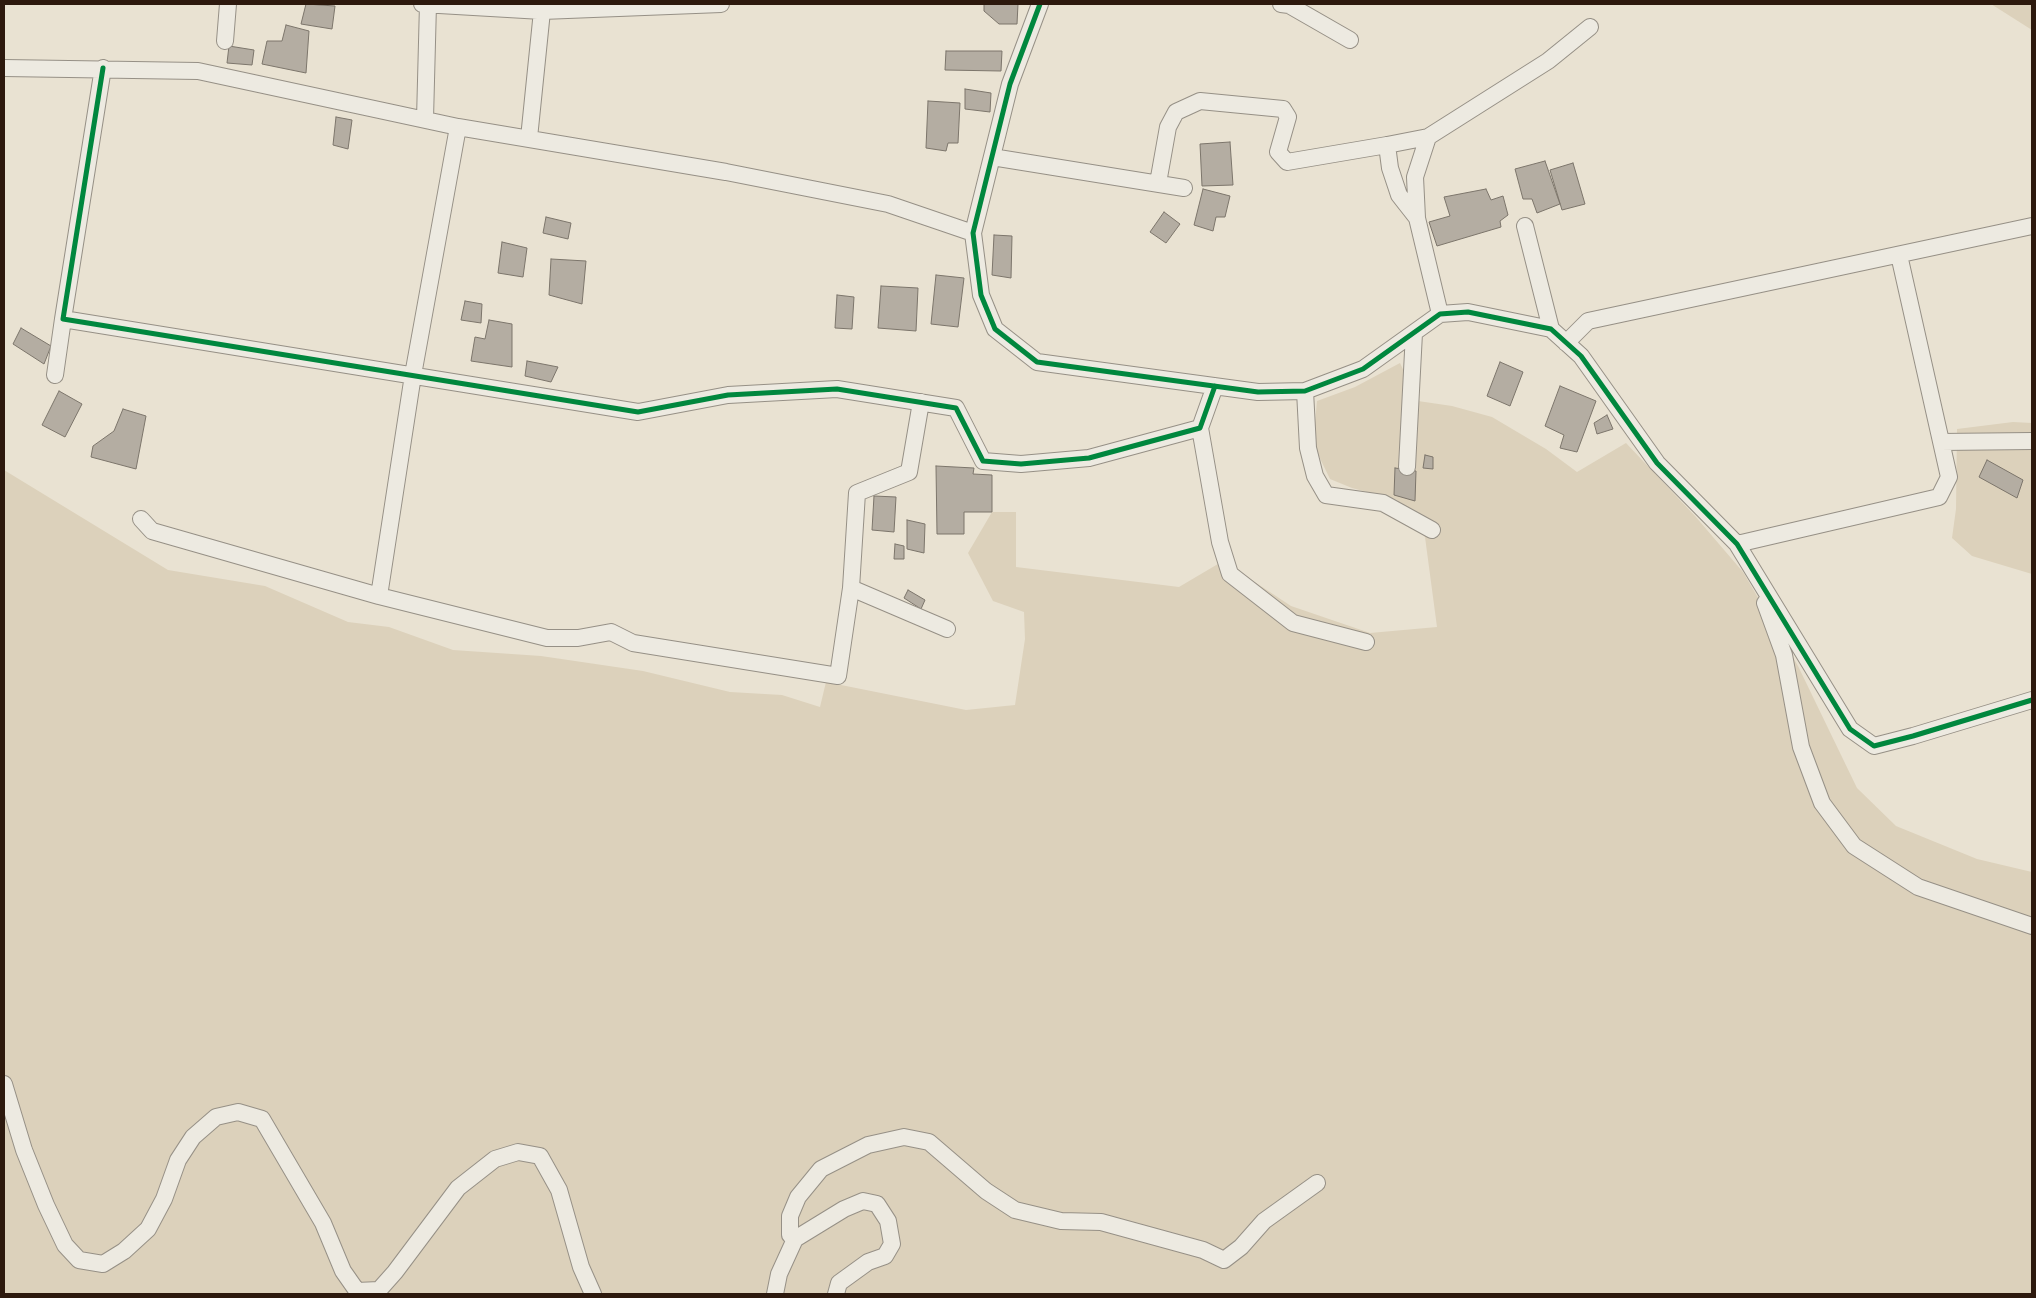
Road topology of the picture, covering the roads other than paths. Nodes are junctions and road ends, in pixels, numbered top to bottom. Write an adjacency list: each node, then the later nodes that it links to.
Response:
1 (228, 4): 10 (street)
2 (422, 4): 3 (street)
3 (428, 4): 7 (street); 13 (street)
4 (721, 4): 7 (street)
5 (1040, 4): 18 (street)
6 (1282, 4): 9 (street)
7 (542, 10): 16 (street)
8 (1590, 27): 15 (street)
9 (1350, 40)
10 (225, 41)
11 (4, 68): 12 (street)
12 (103, 68): 13 (street); 27 (street)
13 (425, 119): 14 (street)
14 (458, 127): 16 (street); 32 (street)
15 (1428, 137): 17 (street); 21 (street)
16 (529, 138): 24 (street)
17 (1387, 145): 19 (street); 21 (street)
18 (992, 157): 19 (street); 24 (street)
19 (1158, 183): 20 (street)
20 (1184, 188)
21 (1417, 218): 26 (street)
22 (1525, 226): 28 (street)
23 (2032, 226): 25 (street)
24 (973, 233): 33 (street)
25 (1899, 255): 30 (street); 38 (street)
26 (1440, 314): 28 (street); 29 (street)
27 (63, 319): 31 (street); 32 (street)
28 (1552, 329): 30 (street)
29 (1414, 333): 34 (street); 39 (street)
30 (1566, 342): 42 (street)
31 (55, 375)
32 (413, 375): 35 (street); 45 (street)
33 (1215, 386): 34 (street); 36 (street)
34 (1305, 391): 41 (street)
35 (921, 402): 36 (street); 44 (street)
36 (1200, 428): 47 (street)
37 (2032, 441): 38 (street)
38 (1941, 442): 42 (street)
39 (1407, 466)
40 (141, 519): 45 (street)
41 (1432, 530)
42 (1737, 544): 43 (street)
43 (1752, 568): 48 (street); 49 (street)
44 (851, 588): 45 (street); 46 (street)
45 (379, 596)
46 (947, 629)
47 (1366, 642)
48 (2032, 700)
49 (2032, 926)
50 (4, 1084): 53 (street)
51 (1317, 1183): 52 (street)
52 (795, 1239): 54 (street); 55 (street)
53 (593, 1294)
54 (774, 1294)
55 (836, 1294)

